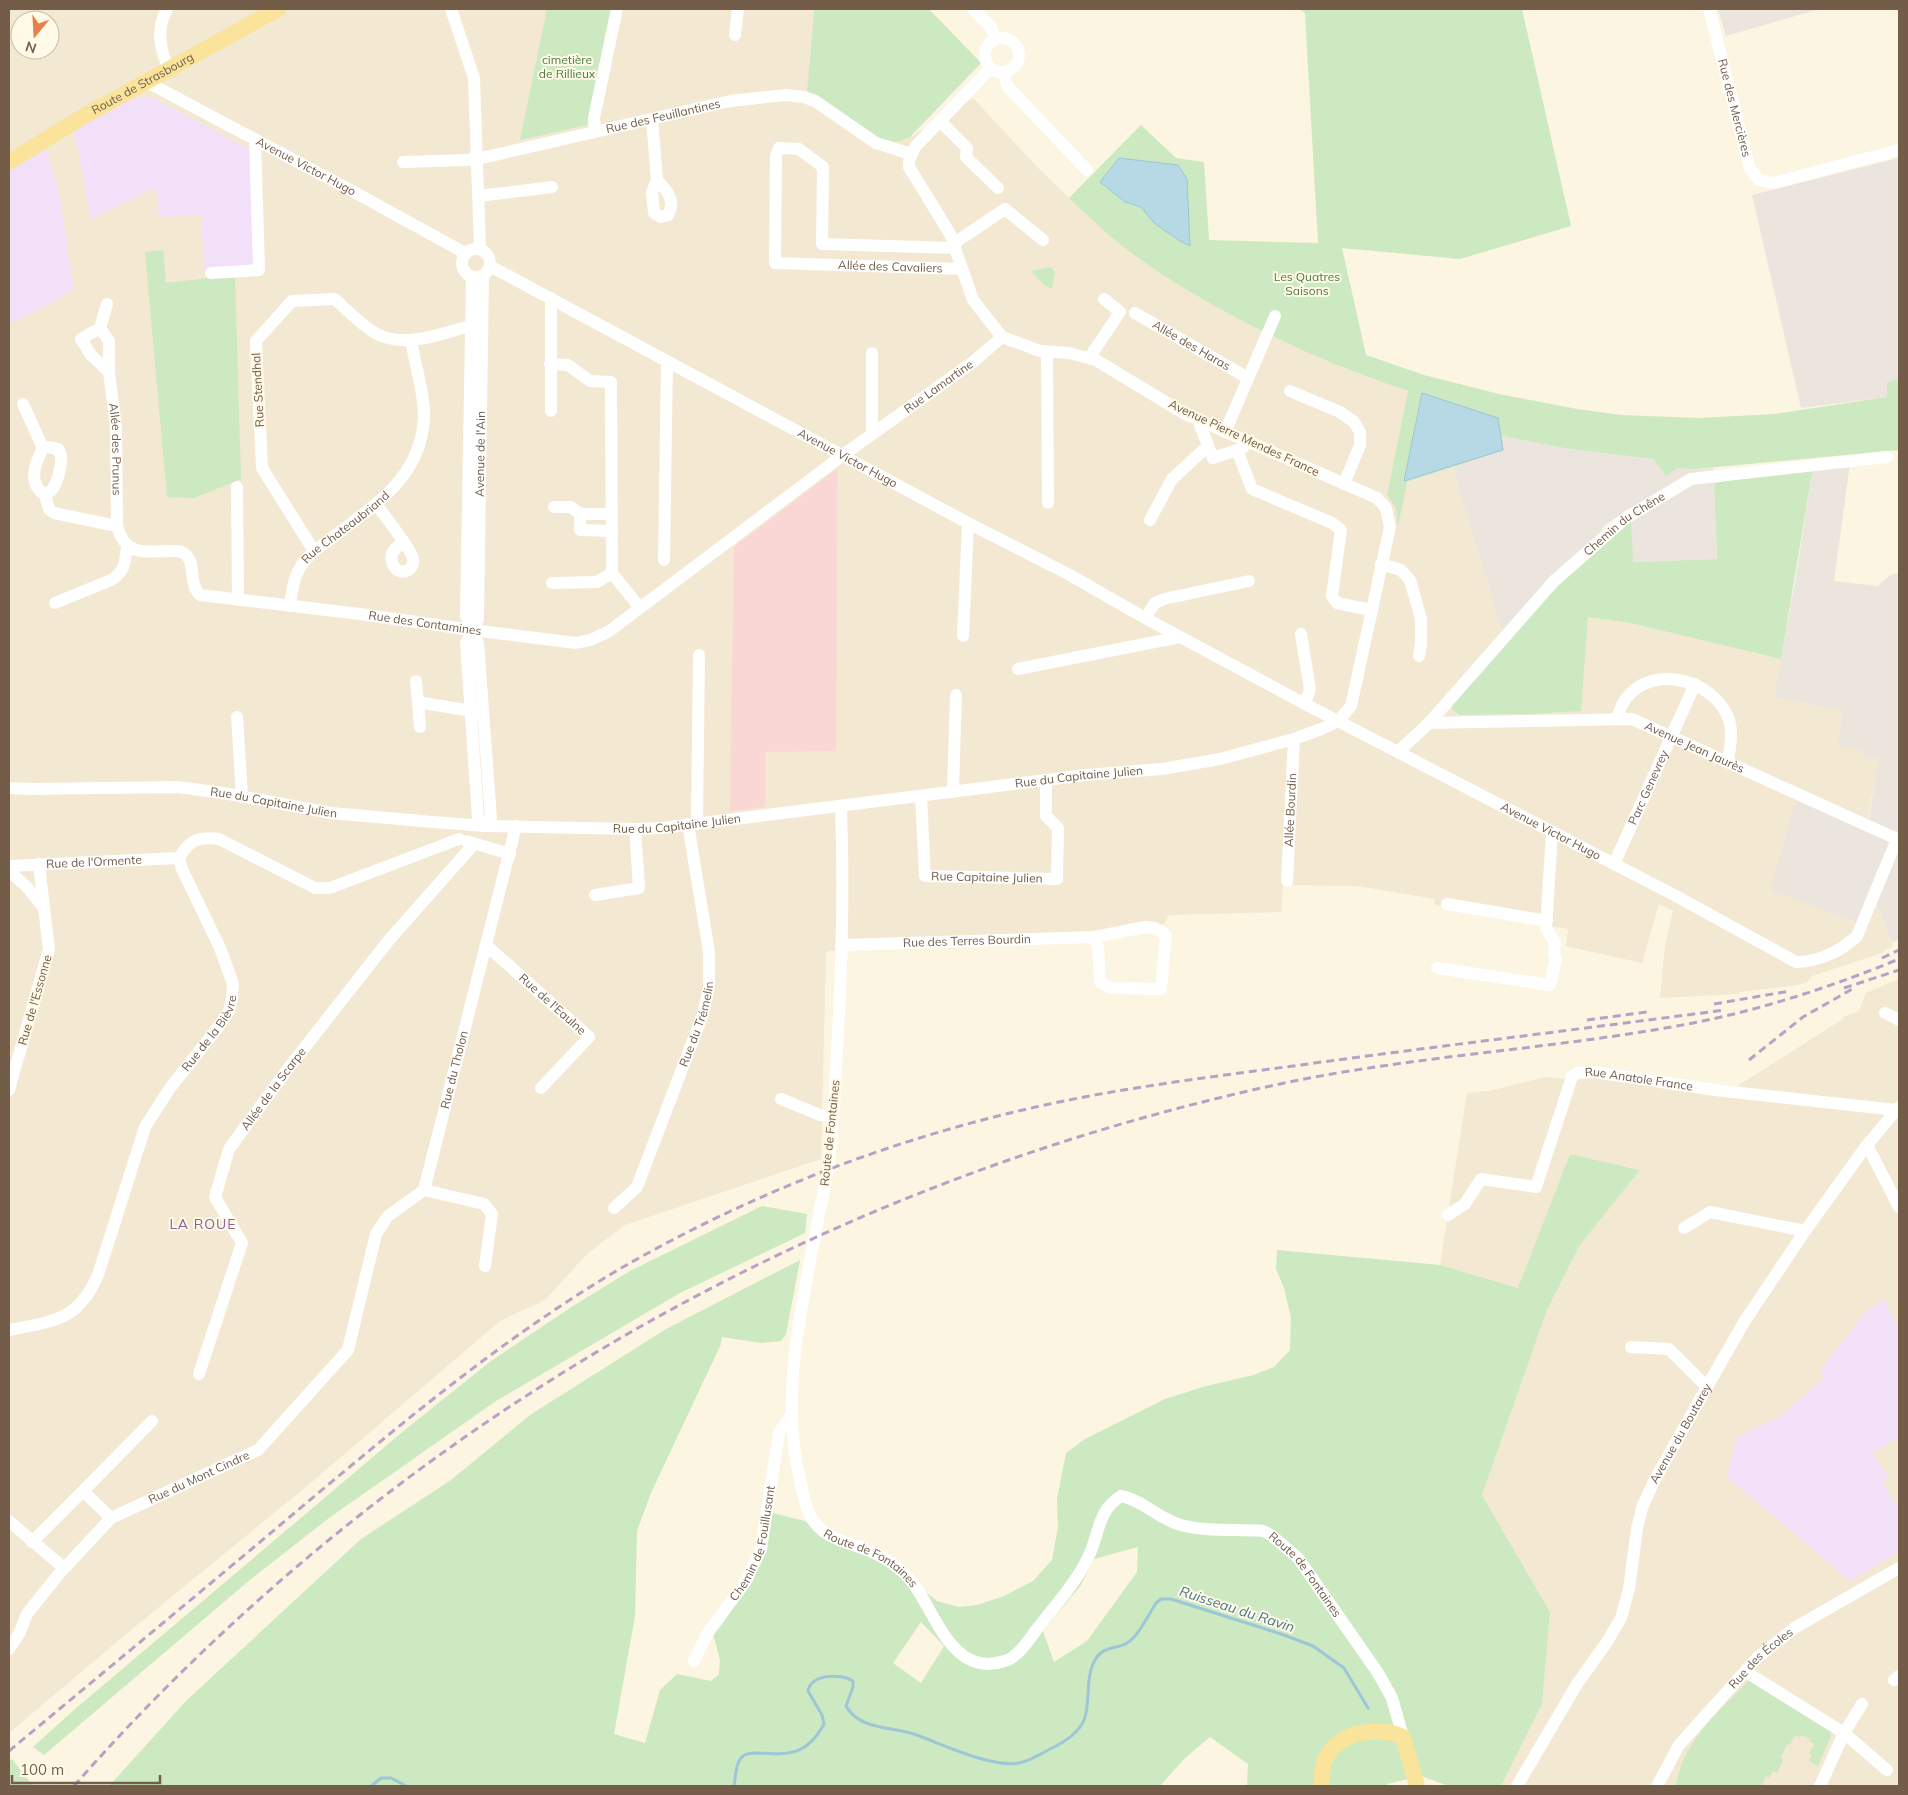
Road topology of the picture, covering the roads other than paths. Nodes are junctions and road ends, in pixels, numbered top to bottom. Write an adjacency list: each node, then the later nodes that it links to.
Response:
1 (167, 9): 12 (street)
2 (278, 9): 8 (main road, Route de Strasbourg)
3 (451, 9): 21 (street)
4 (617, 9): 17 (street)
5 (738, 9): 9 (street)
6 (973, 9): 10 (street)
7 (1709, 9): 19 (street, Rue des Mercières)
8 (261, 13): 12 (main road, Route de Strasbourg)
9 (735, 35)
10 (996, 39): 11 (street); 13 (street)
11 (991, 68): 13 (street); 16 (street)
12 (169, 69): 14 (main road, Route de Strasbourg)
13 (1003, 72): 24 (street)
14 (147, 82): 18 (street, Avenue Victor Hugo); 22 (main road, Route de Strasbourg)
15 (652, 119): 17 (street, Rue des Feuillantines); 20 (street, Rue des Feuillantines); 25 (street)
16 (940, 121): 20 (street); 27 (street)
17 (595, 132): 21 (street, Rue des Feuillantines)
18 (255, 138): 33 (street, Avenue Victor Hugo); 36 (street)
19 (1899, 150)
20 (911, 154): 31 (street)
21 (478, 159): 23 (street, Rue des Feuillantines); 28 (street)
22 (9, 162)
23 (403, 162)
24 (1086, 170)
25 (657, 180)
26 (552, 187): 28 (street)
27 (998, 188)
28 (478, 196): 32 (street)
29 (1043, 240): 31 (street)
30 (822, 244): 31 (street, Allée des Cavaliers); 34 (street, Allée des Cavaliers); 34 (street, Allée des Cavaliers)
31 (954, 246): 35 (street)
32 (480, 249): 33 (street); 37 (street)
33 (465, 254): 37 (street)
34 (820, 264): 35 (street, Allée des Cavaliers)
35 (962, 269): 45 (street)
36 (211, 273)
37 (482, 273): 38 (street, Avenue Victor Hugo); 43 (street, Avenue de l'Ain); 92 (street, Avenue de l'Ain)
38 (551, 298): 50 (street, Avenue Victor Hugo); 51 (street)
39 (1104, 299): 49 (street)
40 (108, 304): 44 (street)
41 (1135, 313): 53 (street, Allée des Haras)
42 (1275, 316): 53 (street)
43 (471, 326): 46 (street); 92 (street, Avenue de l'Ain)
44 (100, 328): 52 (street, Allée des Prunus); 52 (street)
45 (1002, 337): 47 (street, Avenue Pierre Mendes France); 59 (street, Rue Lamartine)
46 (411, 340): 70 (street, Rue Chateaubriand); 80 (street, Rue Stendhal)
47 (1047, 352): 49 (street, Avenue Pierre Mendes France); 69 (street)
48 (872, 353): 59 (street)
49 (1089, 358): 57 (street, Avenue Pierre Mendes France)
50 (667, 361): 64 (street, Avenue Victor Hugo); 81 (street)
51 (550, 364): 56 (street); 73 (street)
52 (109, 372): 76 (street, Allée des Prunus)
53 (1248, 378): 58 (street)
54 (1290, 391): 66 (street)
55 (23, 404): 62 (street)
56 (552, 411)
57 (1200, 420): 58 (street, Avenue Pierre Mendes France); 61 (street)
58 (1225, 432): 60 (street, Avenue Pierre Mendes France)
59 (872, 434): 64 (street, Rue Lamartine)
60 (1252, 444): 63 (street); 66 (street, Avenue Pierre Mendes France)
61 (1208, 446): 63 (street); 74 (street)
62 (43, 448): 68 (street); 68 (street)
63 (1237, 450): 90 (street)
64 (843, 455): 75 (street, Avenue Victor Hugo); 89 (street, Rue des Contamines)
65 (1887, 456): 108 (street, Chemin du Chêne)
66 (1344, 484): 82 (street, Avenue Pierre Mendes France)
67 (237, 487): 86 (street)
68 (45, 495): 76 (street)
69 (1048, 503)
70 (376, 504): 78 (street); 80 (street, Rue Chateaubriand)
71 (554, 507): 72 (street)
72 (580, 514): 73 (street); 77 (street)
73 (612, 514): 77 (street)
74 (1150, 520)
75 (968, 523): 91 (street, Avenue Victor Hugo); 94 (street)
76 (117, 526): 79 (street, Allée des Prunus)
77 (612, 530): 83 (street)
78 (403, 543)
79 (127, 547): 86 (street, Rue des Contamines); 87 (street)
80 (314, 551): 88 (street, Rue Chateaubriand)
81 (664, 560)
82 (1381, 564): 90 (street, Avenue Pierre Mendes France); 97 (street)
83 (612, 573): 85 (street); 89 (street)
84 (1249, 581): 91 (street)
85 (552, 583)
86 (238, 600): 88 (street, Rue des Contamines)
87 (55, 603)
88 (290, 606): 92 (street, Rue des Contamines)
89 (640, 608): 92 (street, Rue des Contamines)
90 (1370, 610): 107 (street, Avenue Pierre Mendes France)
91 (1144, 618): 95 (street, Avenue Victor Hugo)
92 (472, 630): 104 (street, Avenue de l'Ain)
93 (1301, 634): 103 (street)
94 (963, 636)
95 (1180, 637): 98 (street); 103 (street, Avenue Victor Hugo)
96 (699, 655): 121 (street, Rue du Trémelin)
97 (1419, 656)
98 (1018, 670)
99 (416, 681): 102 (street)
100 (1695, 684): 106 (street); 110 (street, Parc Genevrey); 113 (street)
101 (956, 695): 116 (street)
102 (418, 702): 104 (street); 109 (street)
103 (1305, 704): 107 (street, Avenue Victor Hugo)
104 (476, 712): 122 (street, Avenue de l'Ain)
105 (237, 717): 118 (street)
106 (1617, 719): 108 (street, Avenue Jean Jaurès); 110 (street, Avenue Jean Jaurès)
107 (1338, 721): 111 (street, Rue du Capitaine Julien); 112 (street, Avenue Victor Hugo)
108 (1430, 723): 112 (street)
109 (420, 726)
110 (1671, 736): 113 (street, Avenue Jean Jaurès); 132 (street, Parc Genevrey)
111 (1294, 739): 114 (street, Rue du Capitaine Julien); 135 (street, Allée Bourdin)
112 (1398, 752): 125 (street, Avenue Victor Hugo)
113 (1728, 762): 127 (street, Avenue Jean Jaurès)
114 (1046, 780): 116 (street, Rue du Capitaine Julien); 117 (street, Rue Capitaine Julien)
115 (9, 788): 118 (street, Rue du Capitaine Julien)
116 (953, 792): 117 (street, Rue du Capitaine Julien)
117 (922, 796): 119 (street, Rue du Capitaine Julien)
118 (242, 797): 120 (street, Rue du Capitaine Julien)
119 (841, 806): 121 (street, Rue du Capitaine Julien); 142 (street, Route de Fontaines)
120 (456, 824): 122 (street, Rue du Capitaine Julien); 126 (street)
121 (692, 824): 124 (street, Rue du Capitaine Julien); 153 (street, Rue du Trémelin)
122 (485, 826): 123 (street, Rue du Capitaine Julien)
123 (516, 826): 124 (street, Rue du Capitaine Julien); 129 (street, Rue du Tholon)
124 (635, 829): 136 (street)
125 (1552, 832): 132 (street, Avenue Victor Hugo); 139 (street)
126 (459, 839): 128 (street); 130 (street)
127 (1898, 839): 132 (street, Avenue Victor Hugo)
128 (474, 844): 129 (street); 161 (street, Allée de la Scarpe)
129 (510, 854): 141 (street, Rue du Tholon)
130 (179, 858): 131 (street, Rue de l'Ormente); 159 (street, Rue de la Bièvre)
131 (38, 864): 133 (street, Rue de l'Ormente); 138 (street, Rue de l'Essonne)
132 (1614, 864)
133 (9, 866)
134 (9, 871): 138 (street)
135 (1287, 881)
136 (595, 895)
137 (1447, 904): 139 (street)
138 (44, 908): 147 (street, Rue de l'Essonne)
139 (1547, 922): 143 (street)
140 (1094, 937): 140 (street, Rue des Terres Bourdin); 142 (street, Rue des Terres Bourdin)
141 (486, 945): 146 (street, Rue de l'Eaulne); 152 (street, Rue du Tholon)
142 (841, 945): 150 (street, Route de Fontaines)
143 (1437, 968)
144 (1885, 1013): 145 (street)
145 (1899, 1020)
146 (541, 1088)
147 (9, 1090)
148 (781, 1099): 150 (street)
149 (1898, 1108): 151 (street, Avenue du Boutarey); 155 (street, Rue Anatole France)
150 (833, 1116): 163 (street, Route de Fontaines)
151 (1866, 1145): 154 (street); 157 (street, Avenue du Boutarey)
152 (424, 1190): 158 (street); 166 (street, Rue du Mont Cindre)
153 (614, 1208)
154 (1899, 1208)
155 (1448, 1214)
156 (1684, 1228): 157 (street)
157 (1805, 1231): 162 (street, Avenue du Boutarey)
158 (485, 1266)
159 (9, 1330)
160 (1631, 1347): 162 (street)
161 (199, 1374)
162 (1707, 1387): 180 (street, Avenue du Boutarey)
163 (790, 1417): 172 (street, Chemin de Fouillusant); 176 (street, Route de Fontaines)
164 (152, 1421): 165 (street)
165 (83, 1490): 166 (street); 168 (street)
166 (111, 1518): 169 (street, Rue du Mont Cindre)
167 (9, 1522): 168 (street)
168 (32, 1542): 169 (street)
169 (64, 1568): 171 (street, Rue du Mont Cindre)
170 (1899, 1568): 173 (street, Rue des Écoles)
171 (9, 1649)
172 (694, 1661)
173 (1746, 1672): 175 (street); 181 (street, Rue des Écoles)
174 (1862, 1704): 175 (street)
175 (1844, 1733): 177 (street); 182 (street)
176 (1403, 1737): 178 (main road); 179 (main road)
177 (1887, 1770)
178 (1322, 1786)
179 (1417, 1786)
180 (1517, 1786)
181 (1657, 1786)
182 (1820, 1786)

